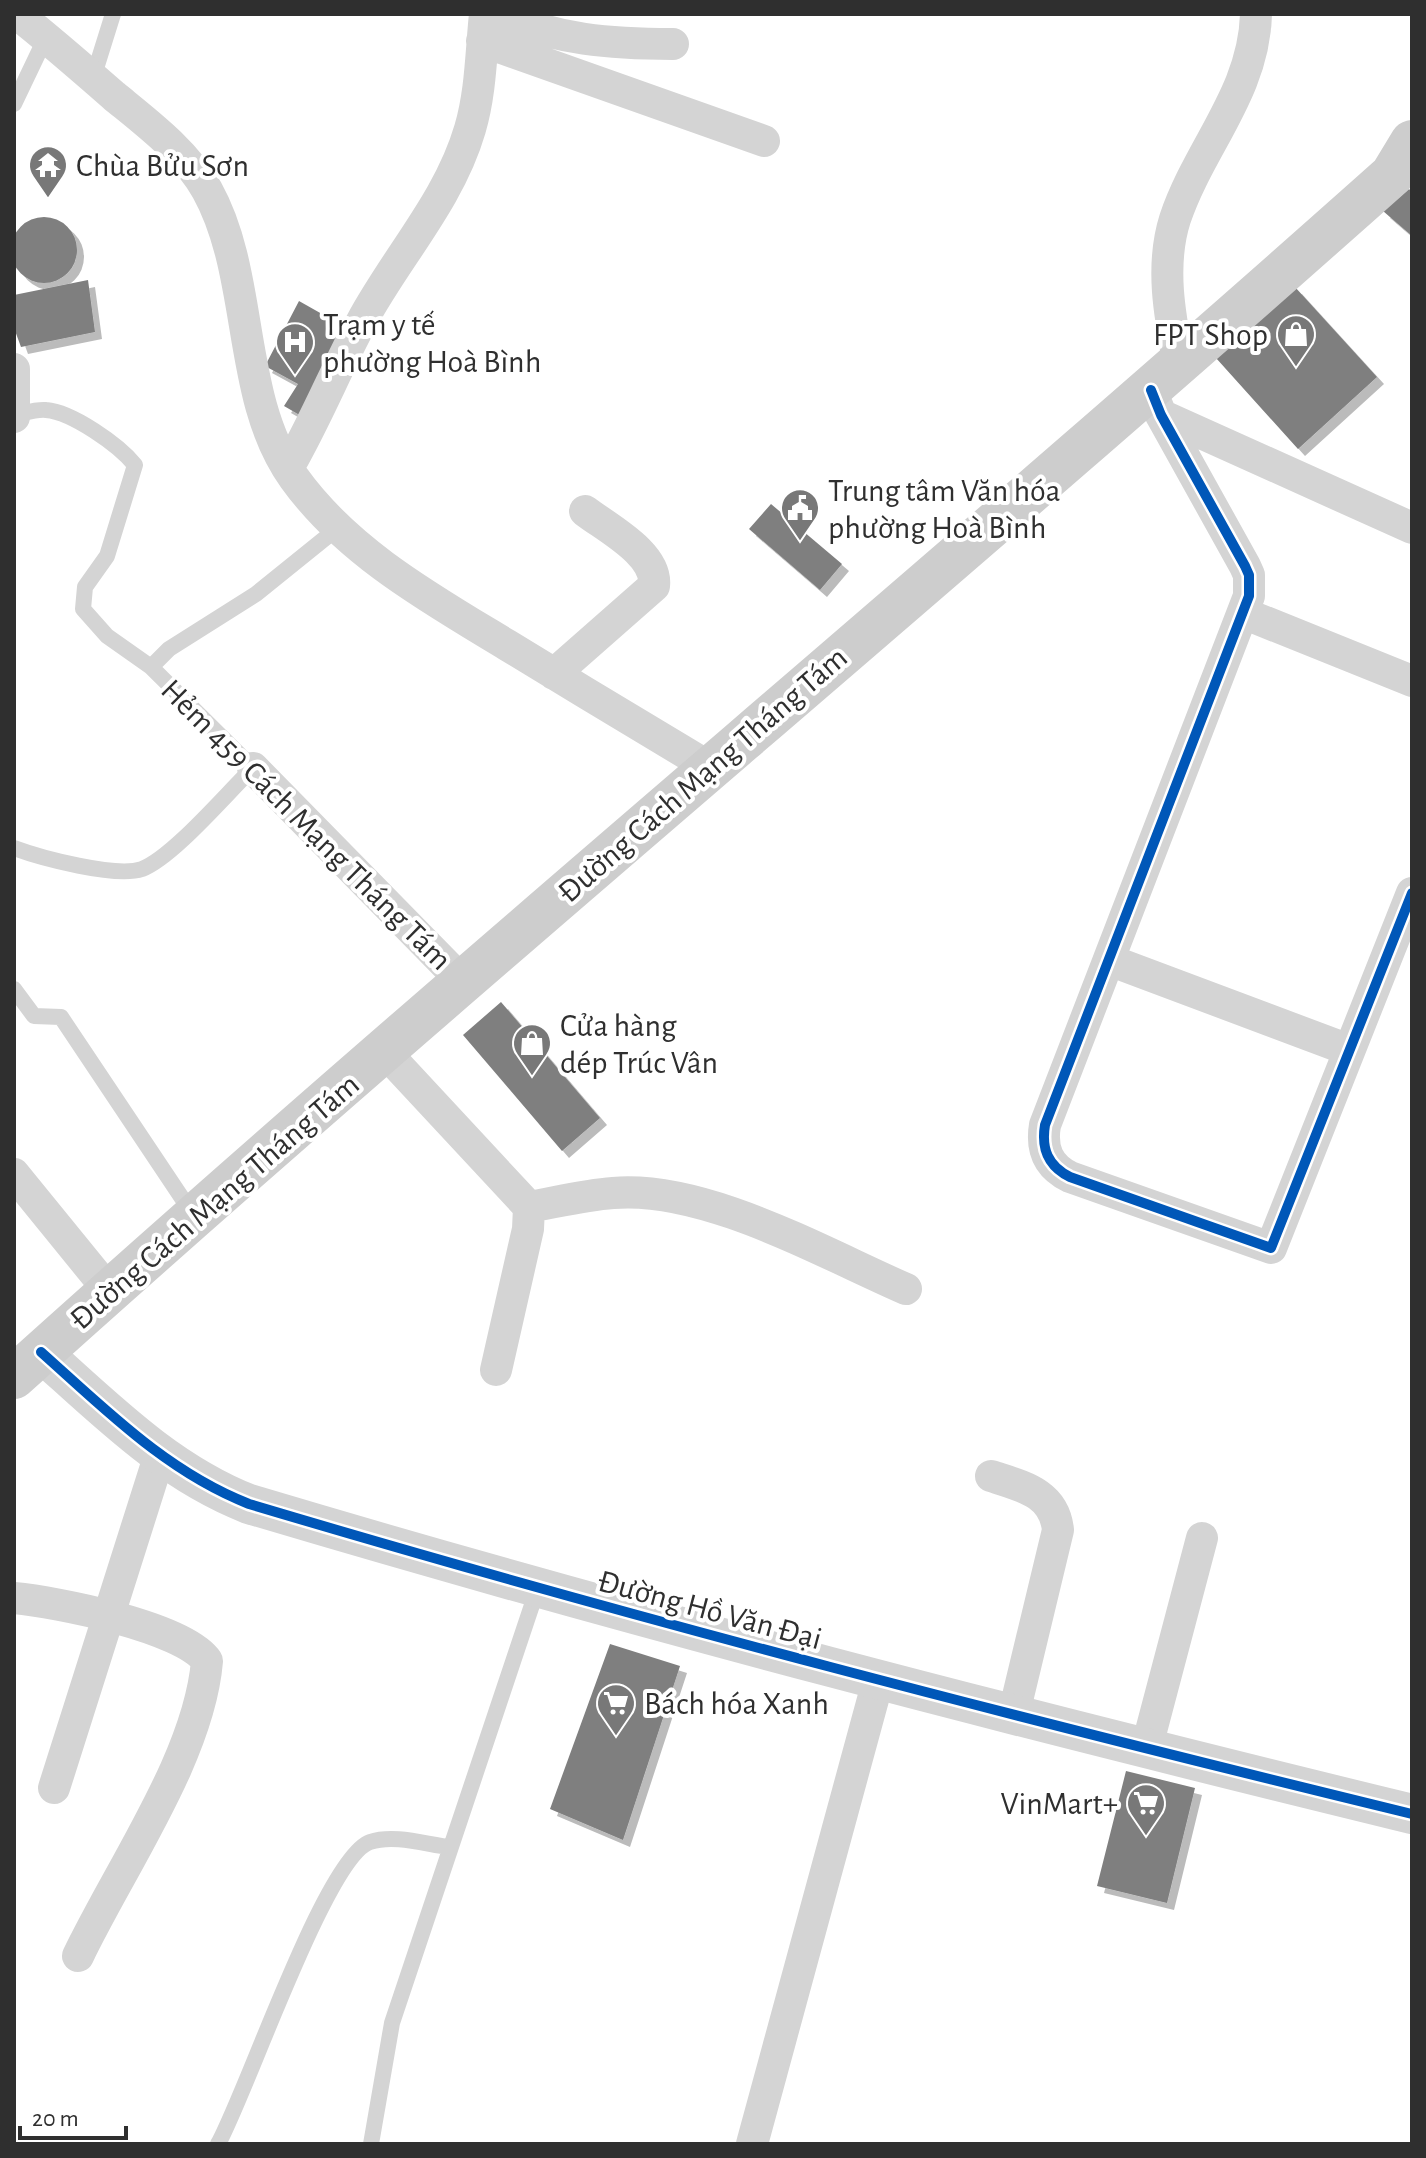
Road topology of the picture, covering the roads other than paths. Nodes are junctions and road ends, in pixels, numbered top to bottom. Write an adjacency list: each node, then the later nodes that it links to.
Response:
1 (17, 14): 6 (street)
2 (113, 14): 8 (lane)
3 (499, 14): 7 (street)
4 (1256, 14): 13 (street)
5 (483, 28): 10 (street); 15 (street)
6 (46, 37): 8 (street); 9 (lane)
7 (673, 44)
8 (93, 78): 15 (street)
9 (14, 104)
10 (764, 141)
11 (1405, 161): 13 (main road, Đường Cách Mạng Tháng Tám)
12 (14, 369): 14 (street)
13 (1164, 390): 18 (street); 19 (street); 23 (main road, Đường Cách Mạng Tháng Tám)
14 (14, 416): 20 (lane, Hẻm 459 Cách Mạng Tháng Tám)
15 (288, 468): 17 (street)
16 (585, 511): 21 (street)
17 (339, 527): 20 (lane, Hẻm 459 Cách Mạng Tháng Tám); 21 (street)
18 (1412, 528)
19 (1243, 613): 22 (street); 27 (street)
20 (151, 667): 24 (lane, Hẻm 459 Cách Mạng Tháng Tám)
21 (554, 674): 23 (street)
22 (1412, 681)
23 (709, 767): 28 (main road, Đường Cách Mạng Tháng Tám)
24 (253, 768): 25 (lane); 28 (street, Hẻm 459 Cách Mạng Tháng Tám)
25 (14, 848)
26 (1412, 893): 30 (street)
27 (1109, 960): 30 (street); 30 (street)
28 (462, 981): 31 (main road, Đường Cách Mạng Tháng Tám)
29 (14, 989): 34 (lane)
30 (1349, 1050)
31 (384, 1051): 33 (street); 34 (main road, Đường Cách Mạng Tháng Tám)
32 (14, 1174): 36 (street)
33 (529, 1207): 35 (street); 38 (street)
34 (195, 1218): 36 (main road, Đường Cách Mạng Tháng Tám)
35 (906, 1289)
36 (110, 1292): 37 (main road, Đường Cách Mạng Tháng Tám)
37 (28, 1365): 39 (street, Đường Hồ Văn Đại)
38 (496, 1370)
39 (160, 1454): 42 (street, Đường Hồ Văn Đại); 44 (street)
40 (991, 1476): 46 (street)
41 (1202, 1538): 47 (street)
42 (537, 1590): 45 (street, Đường Hồ Văn Đại); 50 (lane)
43 (14, 1598): 44 (street)
44 (107, 1616): 48 (street); 51 (street)
45 (878, 1681): 46 (street, Đường Hồ Văn Đại); 54 (street)
46 (1013, 1717): 47 (street, Đường Hồ Văn Đại)
47 (1146, 1750): 49 (street, Đường Hồ Văn Đại)
48 (54, 1788)
49 (1412, 1814)
50 (449, 1847): 52 (lane); 53 (lane)
51 (78, 1956)
52 (218, 2144)
53 (371, 2144)
54 (752, 2144)

